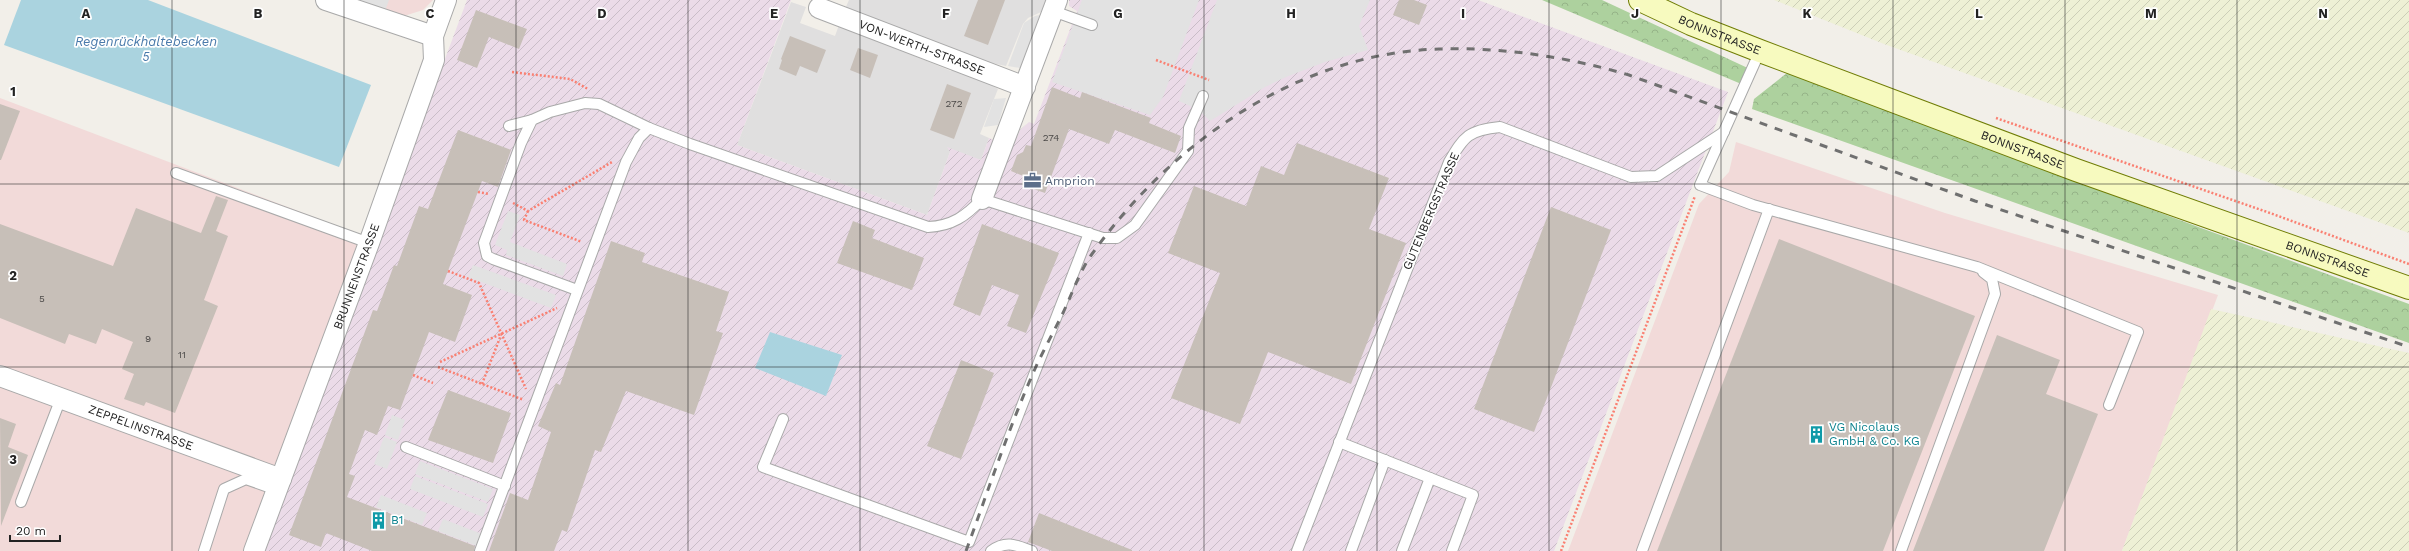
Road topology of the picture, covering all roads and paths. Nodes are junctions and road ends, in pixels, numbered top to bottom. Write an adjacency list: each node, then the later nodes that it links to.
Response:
1 (326, 0): 7 (street)
2 (446, 0): 7 (street, BRUNNENSTRASSE)
3 (1640, 0): 8 (main road, BONNSTRASSE)
4 (1055, 5): 6 (lane); 12 (street)
5 (819, 8): 12 (street, VON-WERTH-STRASSE)
6 (1092, 25)
7 (433, 36): 29 (street, BRUNNENSTRASSE)
8 (1760, 52): 19 (lane); 34 (main road, BONNSTRASSE)
9 (1156, 60): 11 (path)
10 (512, 72): 14 (path)
11 (1209, 80)
12 (1025, 87): 25 (street)
13 (1203, 96): 28 (lane)
14 (599, 104): 16 (lane); 18 (lane)
15 (1992, 116): 31 (path)
16 (532, 120): 17 (lane); 24 (lane)
17 (509, 126)
18 (649, 128): 20 (lane); 25 (lane)
19 (1724, 132): 22 (lane); 51 (lane, GUTENBERGSTRASSE)
20 (626, 162): 27 (path); 30 (lane)
21 (176, 172): 29 (lane)
22 (1700, 185): 26 (lane); 67 (path)
23 (478, 192): 24 (path)
24 (500, 196): 27 (path); 35 (lane)
25 (982, 199): 28 (lane)
26 (1769, 208): 32 (lane); 68 (lane)
27 (528, 211): 30 (path)
28 (1089, 233): 50 (lane)
29 (369, 244): 55 (street, BRUNNENSTRASSE)
30 (594, 246): 35 (lane)
31 (2409, 264)
32 (1977, 267): 49 (lane); 69 (lane)
33 (448, 271): 37 (path)
34 (2409, 288)
35 (577, 290): 36 (lane)
36 (574, 300): 37 (path); 48 (lane)
37 (501, 334): 38 (path); 43 (path); 44 (path)
38 (440, 362)
39 (438, 367): 43 (path)
40 (413, 375): 42 (path)
41 (0, 376): 46 (street, ZEPPELINSTRASSE)
42 (432, 383)
43 (482, 384): 47 (path)
44 (528, 392)
45 (526, 396): 47 (path)
46 (61, 398): 55 (street, ZEPPELINSTRASSE); 57 (lane)
47 (524, 400): 48 (path)
48 (535, 404): 56 (lane)
49 (2109, 405)
50 (783, 419)
51 (1339, 442): 53 (lane); 63 (lane, GUTENBERGSTRASSE)
52 (406, 447): 56 (lane)
53 (1385, 460): 54 (lane); 64 (lane)
54 (1430, 478): 65 (lane); 66 (lane)
55 (279, 485): 58 (lane); 59 (street, BRUNNENSTRASSE)
56 (505, 486): 60 (lane)
57 (21, 502)
58 (204, 551)
59 (254, 551)
60 (480, 551)
61 (991, 551): 62 (lane)
62 (1032, 551)
63 (1297, 551)
64 (1350, 551)
65 (1402, 551)
66 (1452, 551)
67 (1561, 551)
68 (1642, 551)
69 (1901, 551)

